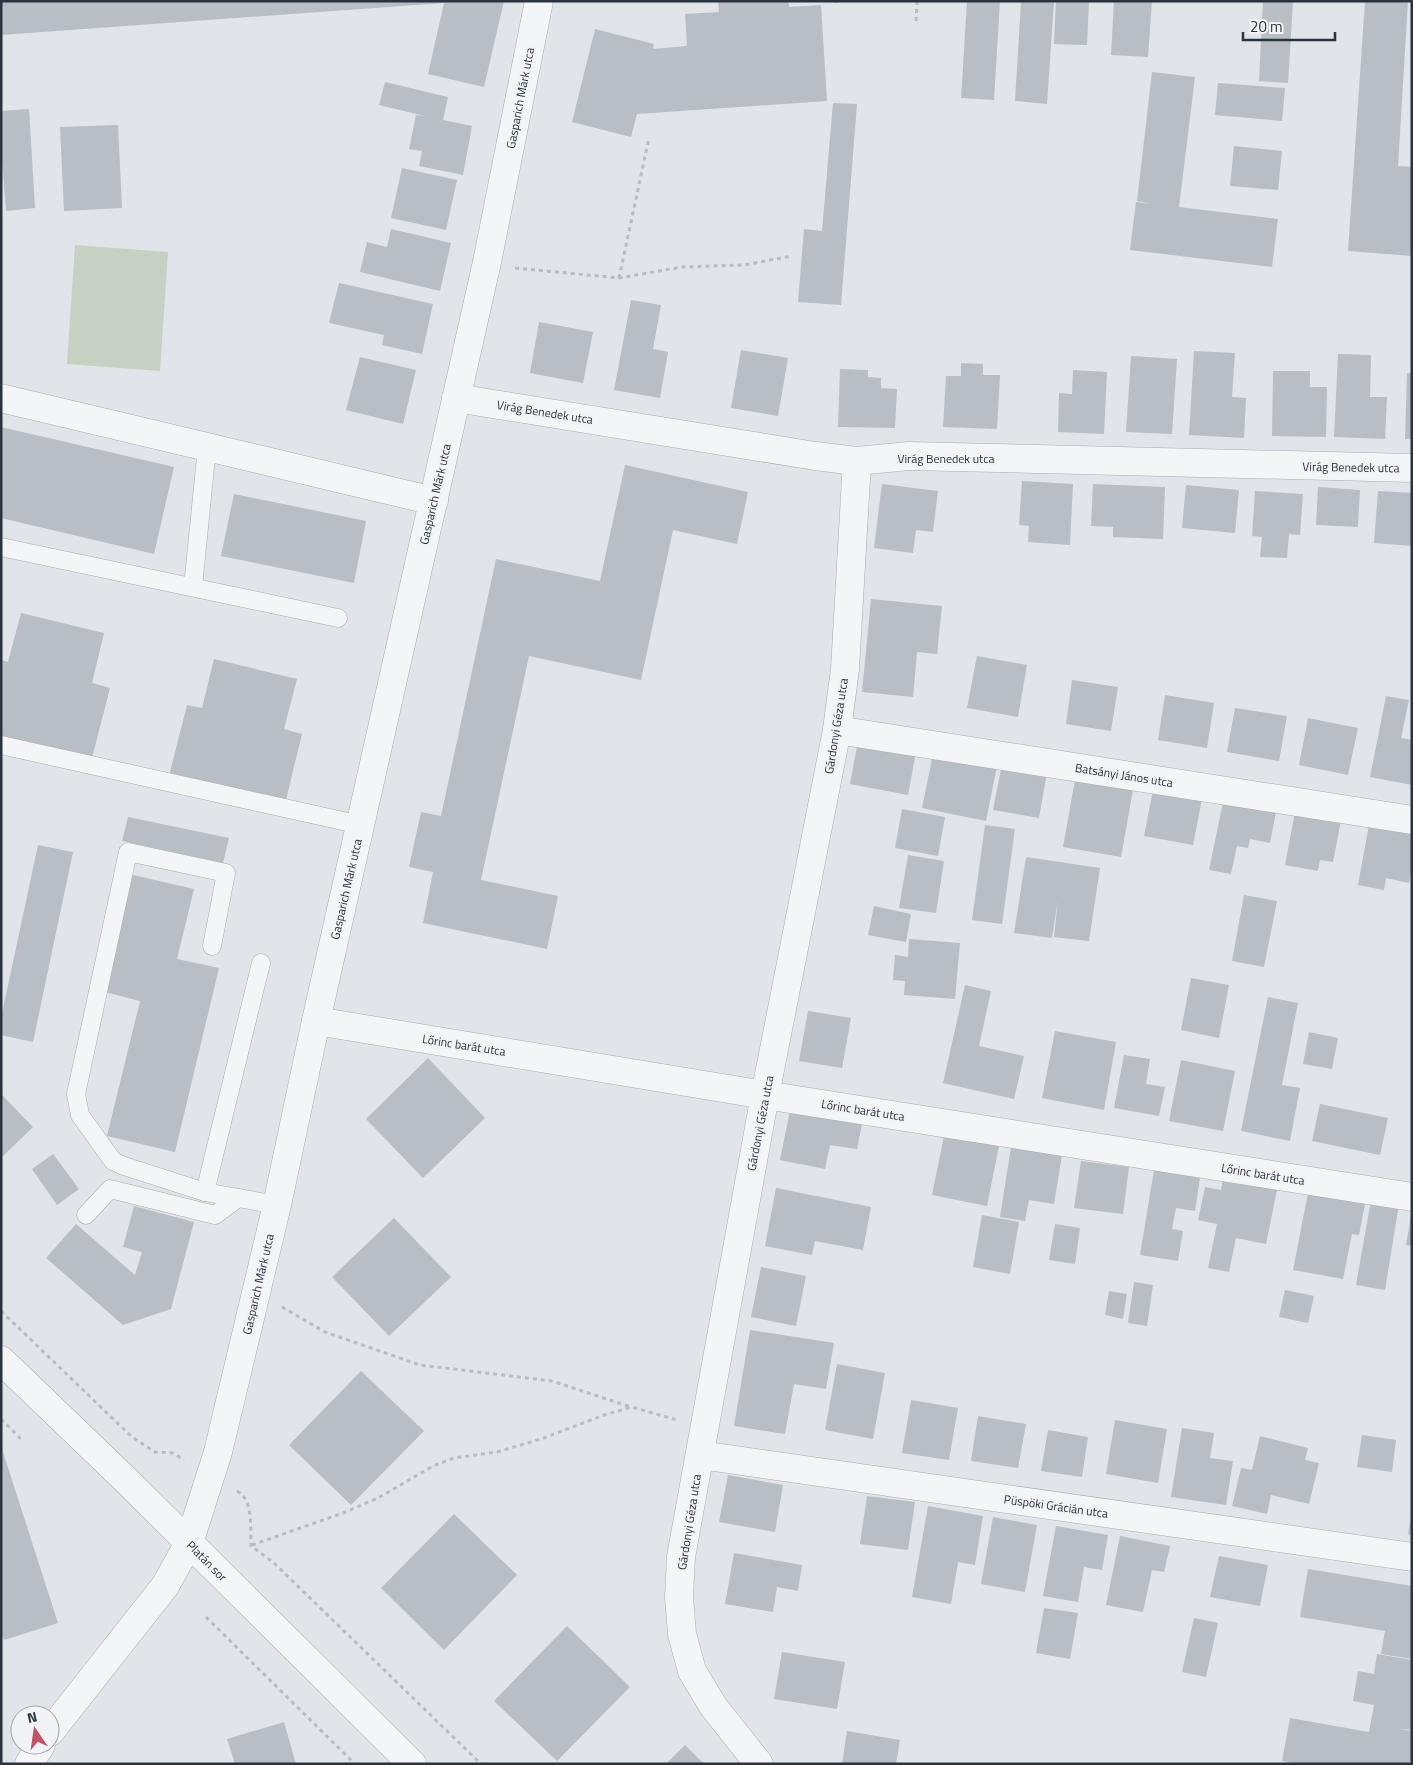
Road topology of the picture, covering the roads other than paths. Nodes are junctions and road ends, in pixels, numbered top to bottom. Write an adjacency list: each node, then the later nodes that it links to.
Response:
1 (539, 1): 3 (street, Gasparich Márk utca)
2 (1, 398): 4 (street)
3 (456, 398): 5 (street, Virág Benedek utca); 7 (street, Gasparich Márk utca)
4 (207, 447): 7 (street); 9 (lane)
5 (857, 461): 6 (street, Virág Benedek utca); 11 (street, Gárdonyi Géza utca)
6 (1412, 468)
7 (434, 501): 14 (street, Gasparich Márk utca)
8 (1, 547): 9 (lane)
9 (193, 587): 10 (lane)
10 (338, 618)
11 (837, 730): 13 (street, Batsányi János utca); 18 (street, Gárdonyi Géza utca)
12 (1, 745): 14 (lane)
13 (1412, 820)
14 (361, 825): 17 (street, Gasparich Márk utca)
15 (212, 946): 19 (lane)
16 (261, 963): 19 (lane)
17 (316, 1021): 18 (street, Lőrinc barát utca); 22 (street, Gasparich Márk utca)
18 (765, 1095): 20 (street, Lőrinc barát utca); 25 (street, Gárdonyi Géza utca)
19 (205, 1192): 21 (lane)
20 (1412, 1197)
21 (238, 1198): 22 (lane); 23 (lane)
22 (277, 1205): 26 (street, Gasparich Márk utca)
23 (86, 1215)
24 (1, 1360): 26 (street, Platán sor)
25 (700, 1455): 27 (street, Püspöki Grácián utca); 30 (street, Gárdonyi Géza utca)
26 (189, 1543): 28 (street, Gasparich Márk utca); 29 (street, Platán sor)
27 (1412, 1557)
28 (60, 1719)
29 (412, 1764)
30 (759, 1764)

